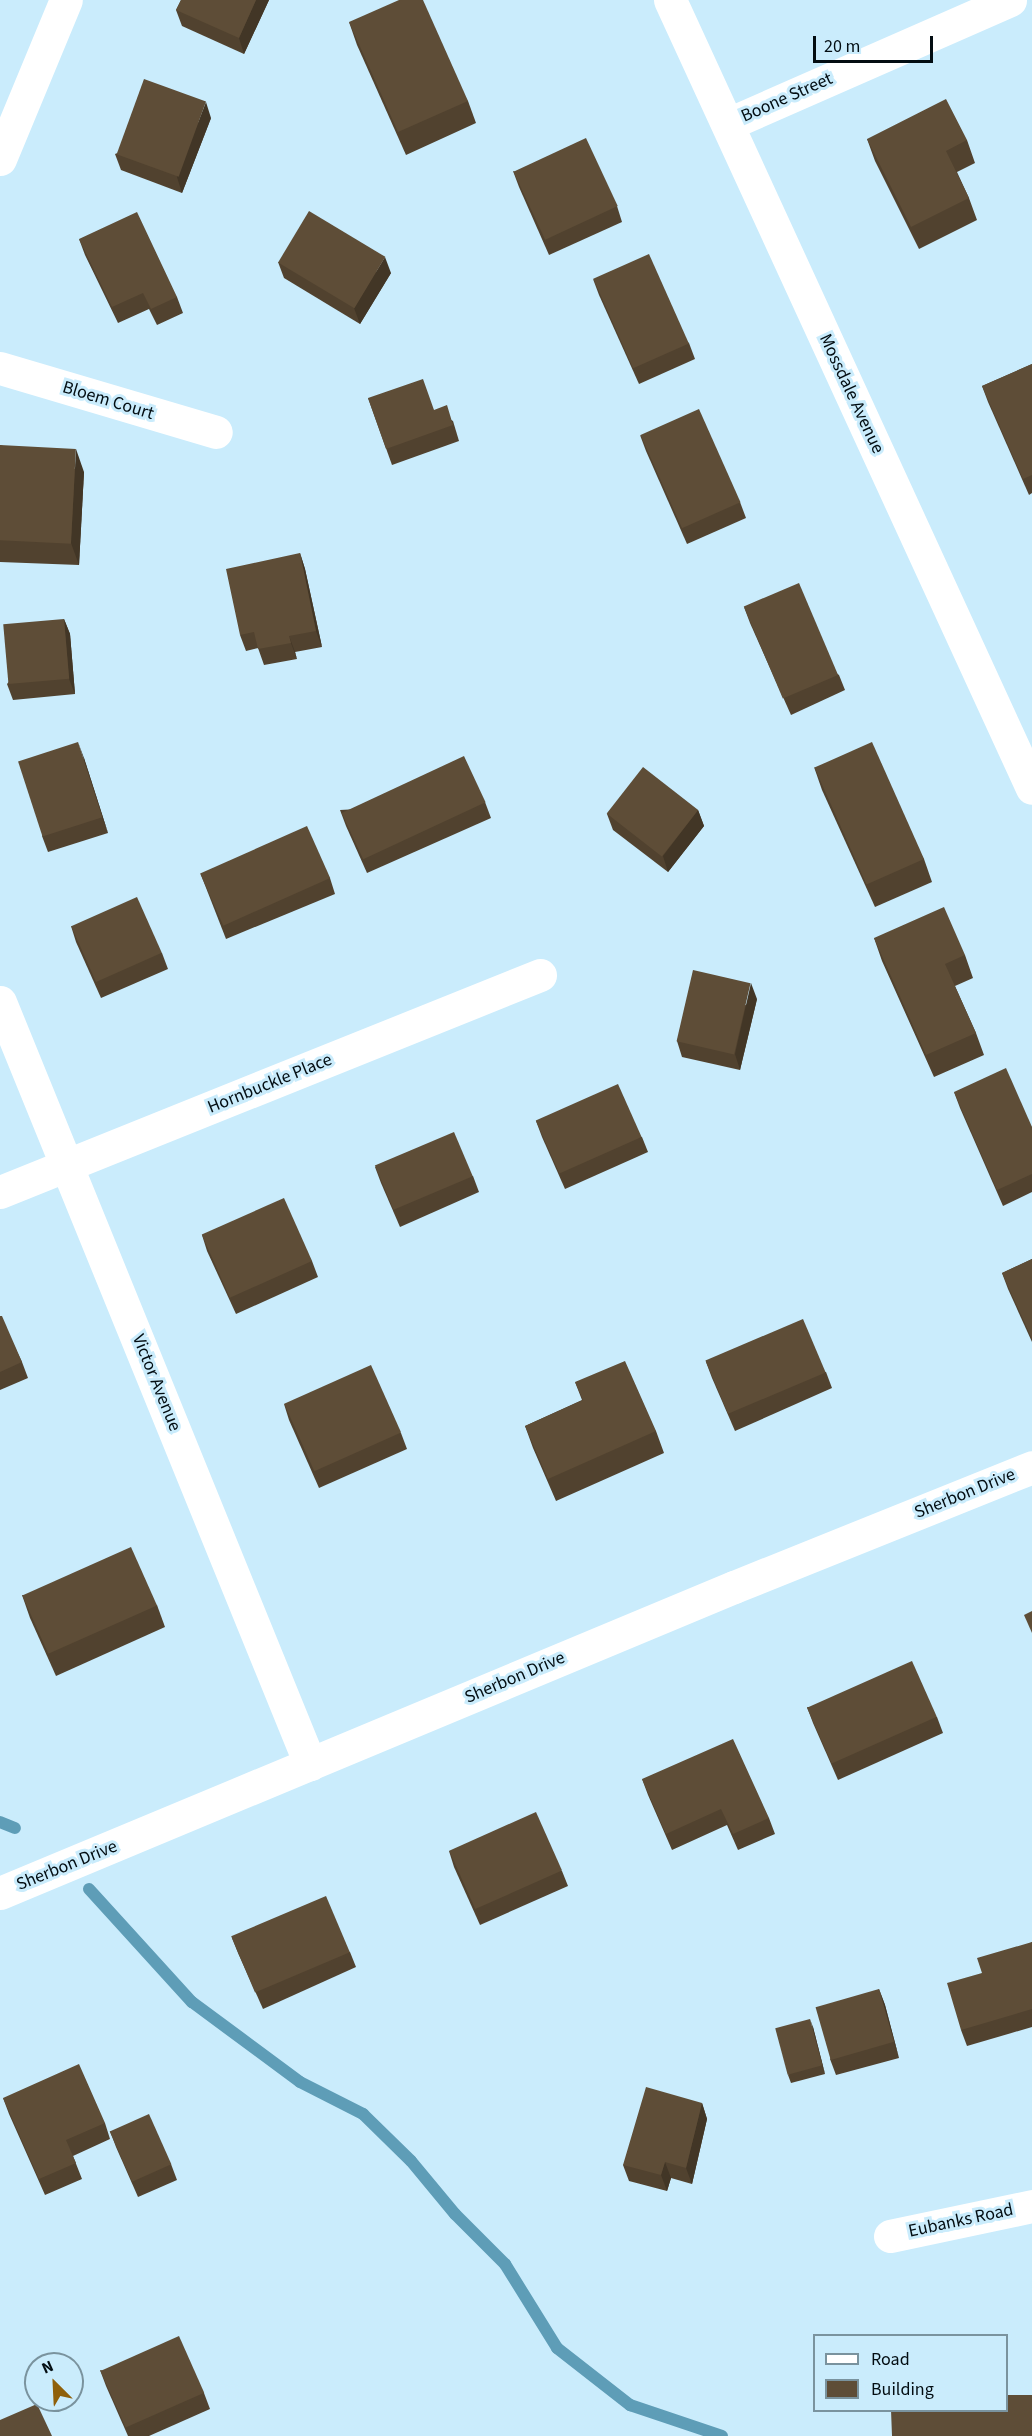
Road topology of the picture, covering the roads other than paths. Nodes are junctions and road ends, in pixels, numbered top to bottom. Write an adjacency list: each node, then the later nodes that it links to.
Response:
1 (66, 0): 5 (street)
2 (669, 0): 4 (street, Mossdale Avenue)
3 (1010, 0): 4 (street, Boone Street)
4 (728, 124): 8 (street, Mossdale Avenue)
5 (0, 159)
6 (0, 368): 7 (street, Bloem Court)
7 (216, 432)
8 (1032, 788)
9 (540, 975): 11 (street, Hornbuckle Place)
10 (0, 1002): 11 (street, Victor Avenue)
11 (69, 1165): 12 (street, Hornbuckle Place); 14 (street, Victor Avenue)
12 (0, 1192)
13 (1032, 1467): 14 (street, Sherbon Drive)
14 (310, 1764): 15 (street, Sherbon Drive)
15 (0, 1893)
16 (1032, 2206): 17 (street, Eubanks Road)
17 (890, 2236)

